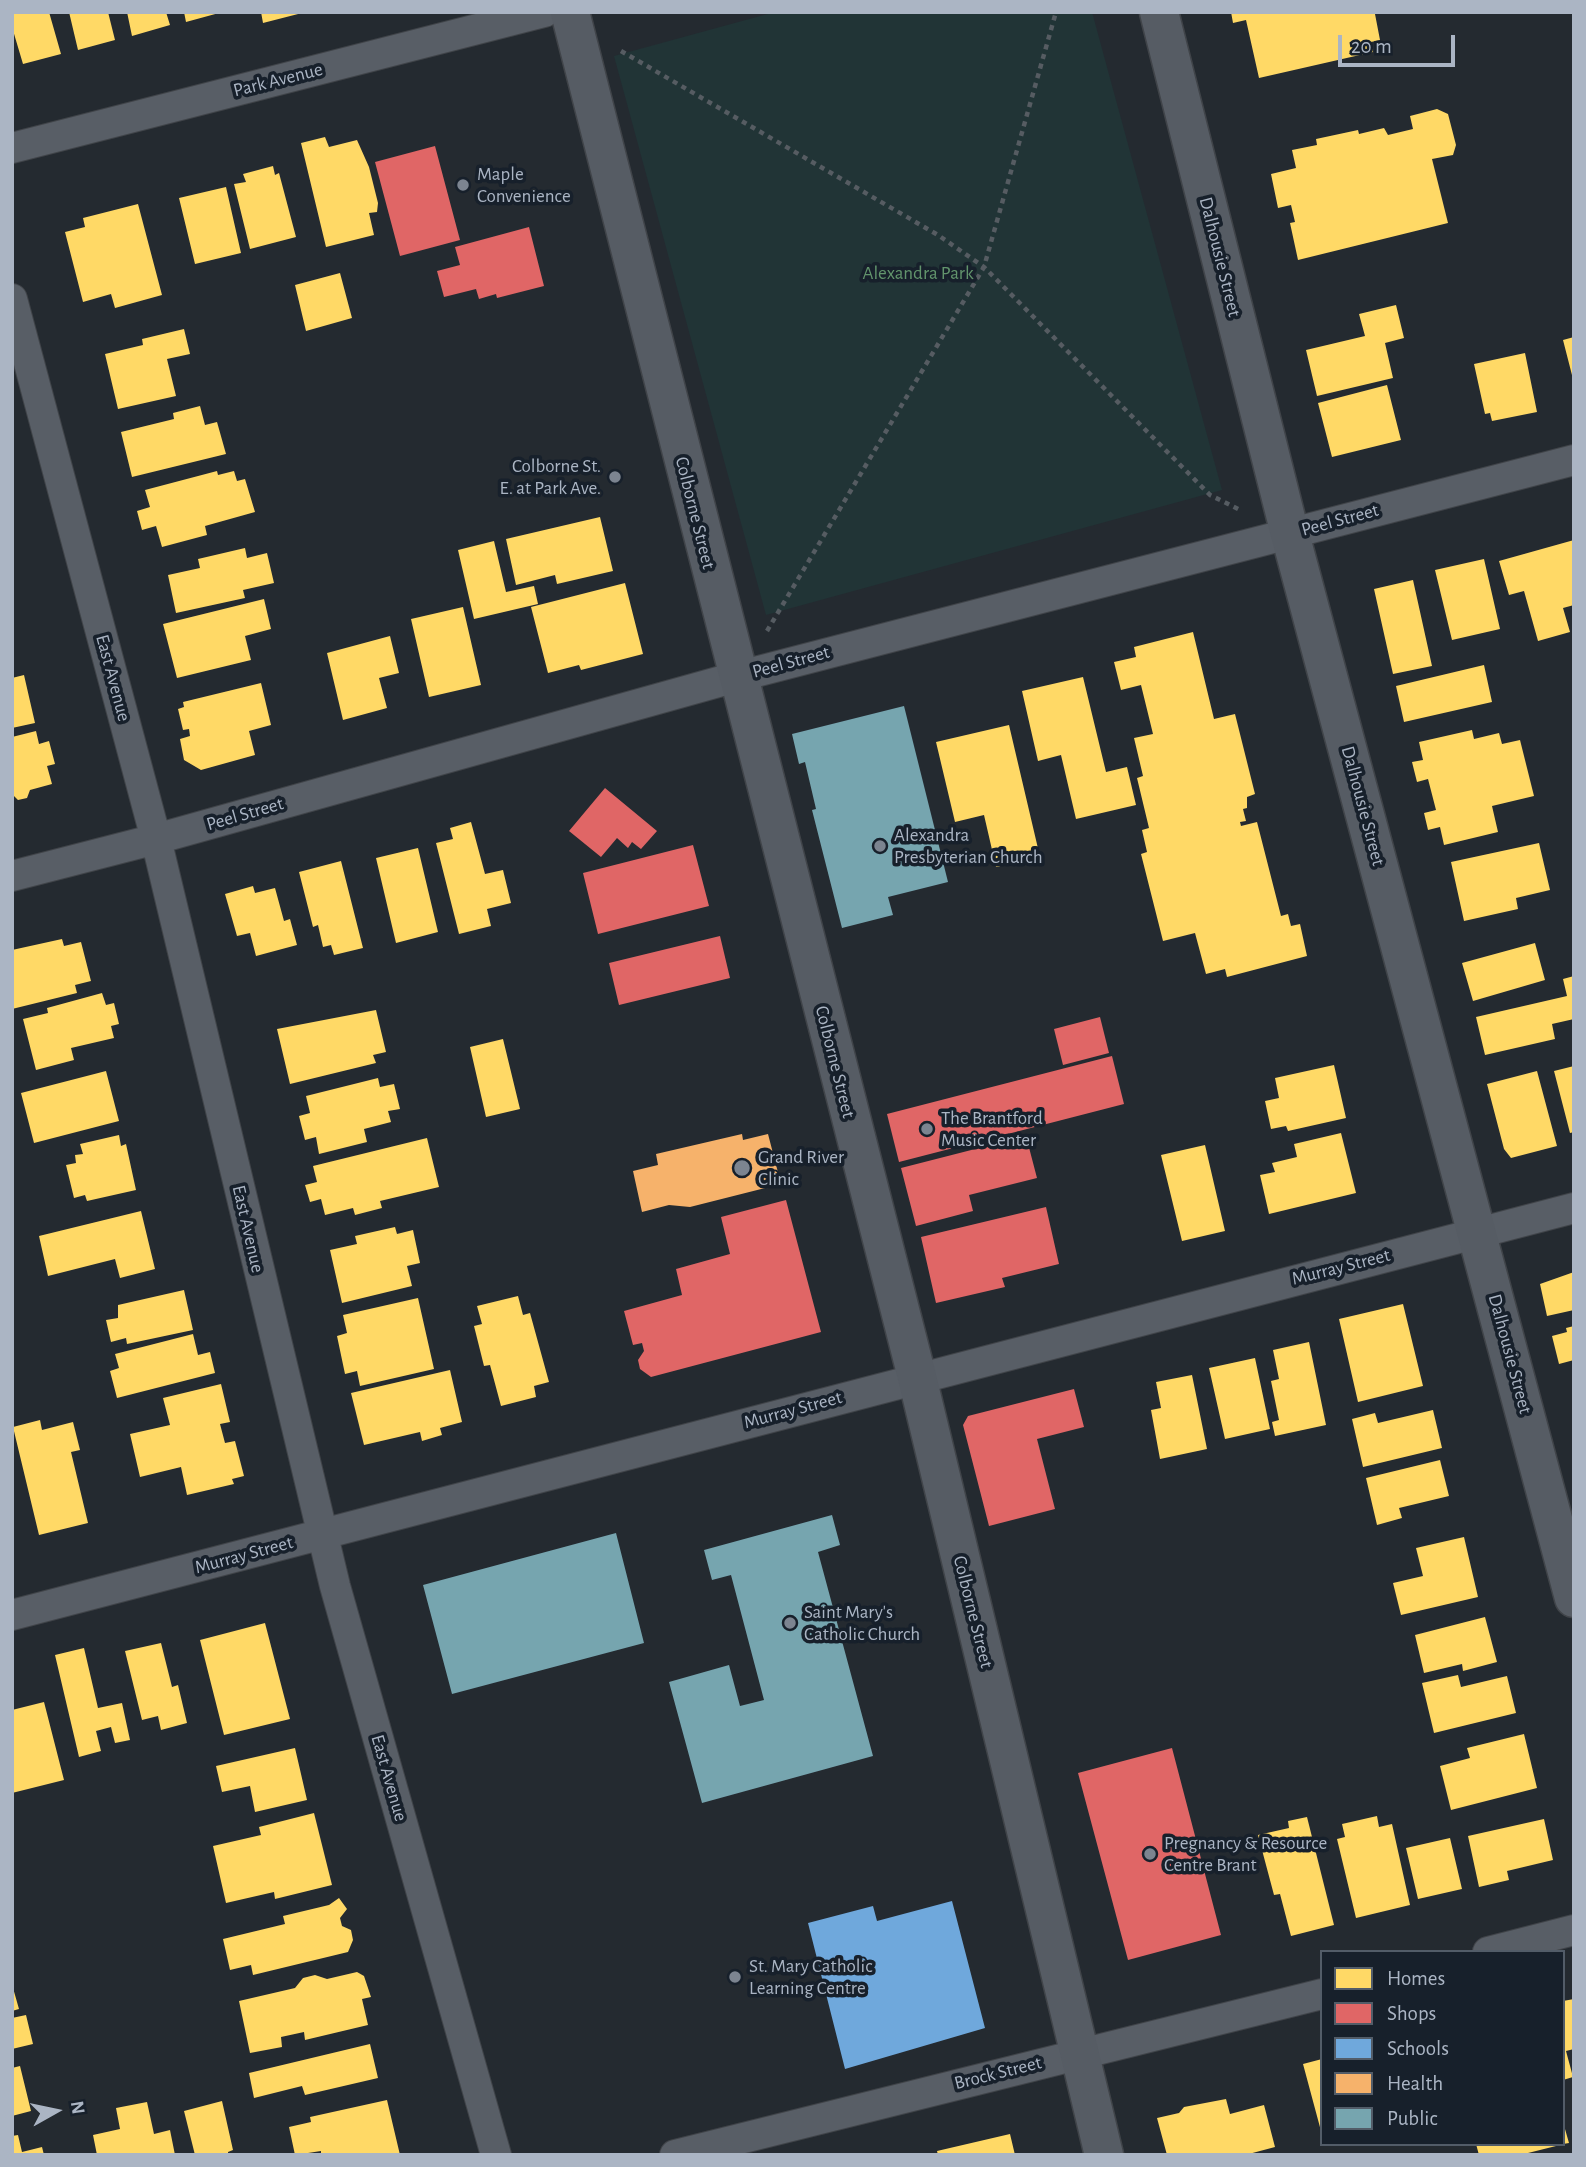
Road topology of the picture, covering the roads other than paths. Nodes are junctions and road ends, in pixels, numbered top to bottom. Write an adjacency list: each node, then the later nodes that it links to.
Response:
1 (544, 12): 4 (street, Park Avenue)
2 (570, 12): 8 (main road, Colborne Street)
3 (1159, 12): 7 (main road, Dalhousie Street)
4 (12, 148)
5 (12, 299): 9 (street, East Avenue)
6 (1574, 460): 7 (street, Peel Street)
7 (1290, 534): 8 (street, Peel Street); 12 (main road, Dalhousie Street)
8 (736, 677): 9 (street, Peel Street); 13 (main road, Colborne Street)
9 (156, 839): 10 (street, Peel Street); 14 (street, East Avenue)
10 (12, 876)
11 (1574, 1208): 12 (street, Murray Street)
12 (1478, 1233): 13 (street, Murray Street); 15 (main road, Dalhousie Street)
13 (917, 1377): 14 (street, Murray Street); 20 (main road, Colborne Street)
14 (321, 1535): 16 (street, Murray Street); 21 (street, East Avenue)
15 (1574, 1598)
16 (12, 1615)
17 (1574, 1930): 18 (street)
18 (1496, 1950)
19 (1320, 1994): 20 (street, Brock Street)
20 (1079, 2053): 22 (street, Brock Street); 23 (main road, Colborne Street)
21 (496, 2155)
22 (675, 2155)
23 (1104, 2155)

